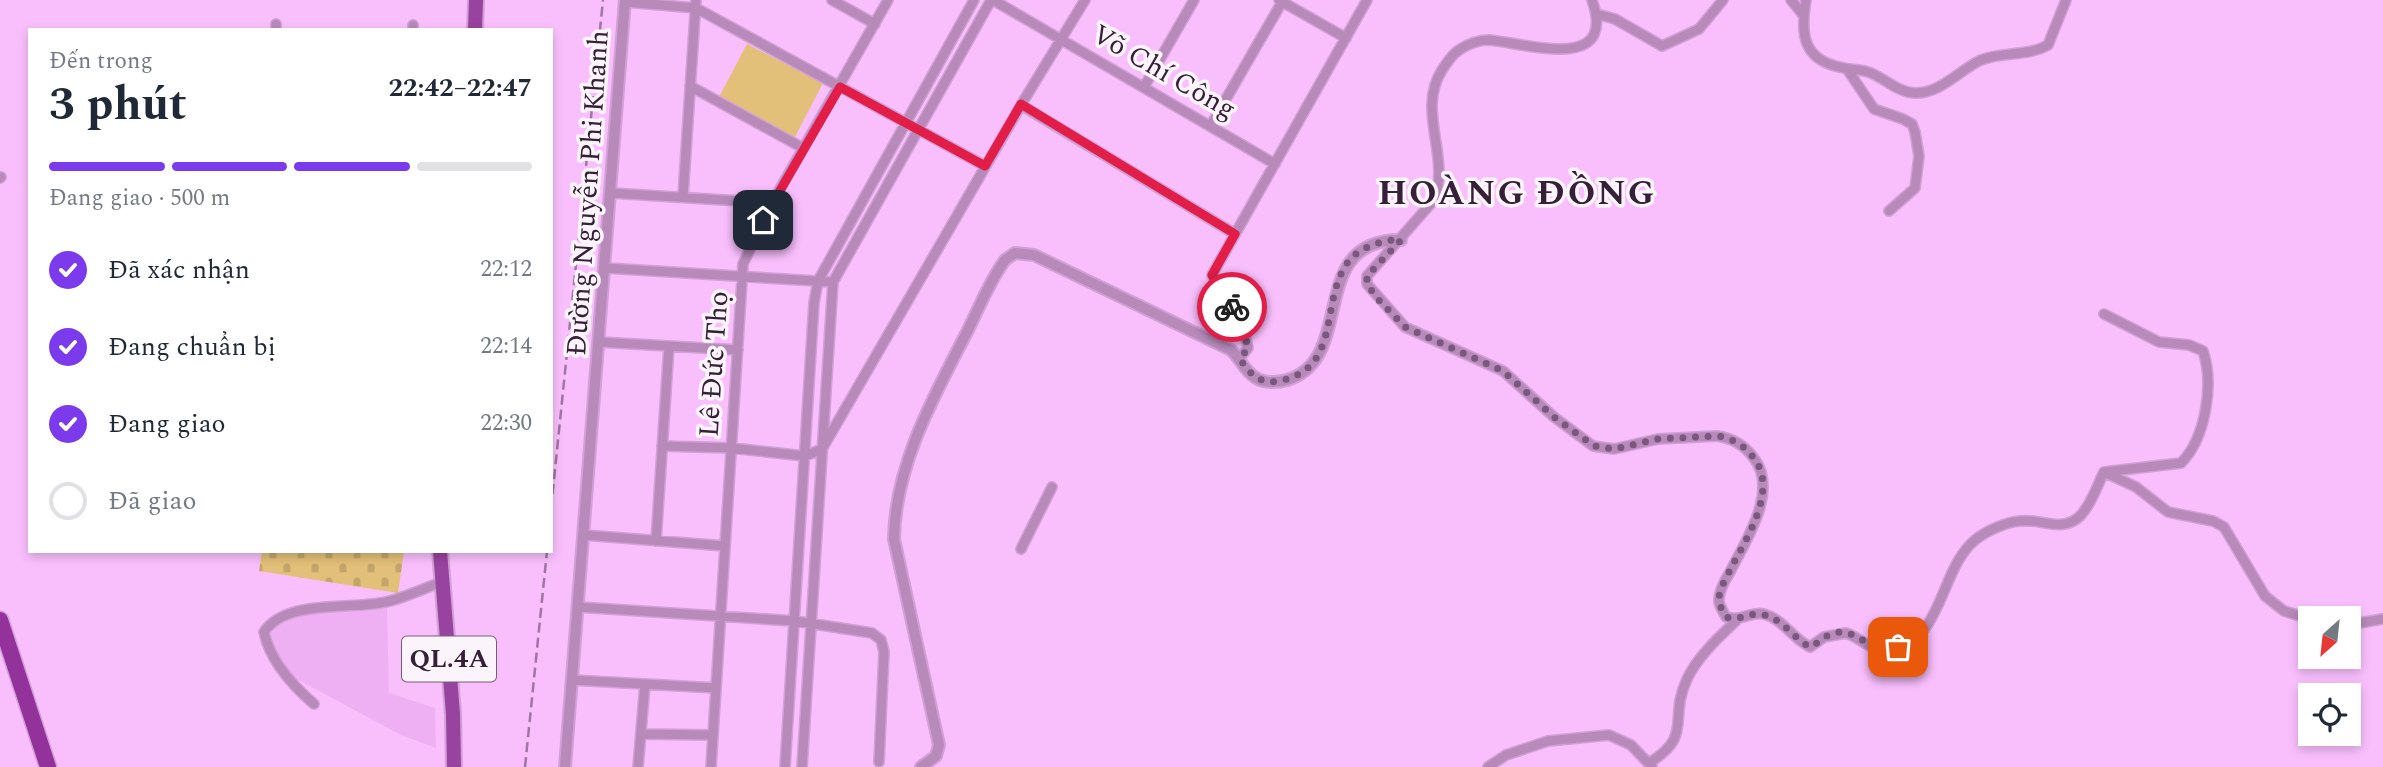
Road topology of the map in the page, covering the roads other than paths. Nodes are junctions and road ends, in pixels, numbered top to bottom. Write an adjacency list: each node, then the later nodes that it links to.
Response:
1 (476, 0): 20 (main road)
2 (832, 0): 19 (street)
3 (888, 0): 19 (street, Lê Đức Thọ)
4 (974, 0): 28 (street)
5 (992, 0): 22 (street, Võ Chí Công); 30 (street)
6 (1085, 0): 22 (street)
7 (1194, 0): 26 (street)
8 (1367, 0): 21 (street)
9 (1592, 0): 17 (street)
10 (1723, 0): 17 (street)
11 (1791, 0): 18 (street)
12 (1806, 0): 18 (street)
13 (2066, 0): 23 (street)
14 (625, 1): 16 (street); 34 (street, Đường Nguyễn Phi Khanh)
15 (1281, 1): 21 (street); 29 (street)
16 (696, 4): 24 (street); 25 (street)
17 (1597, 14): 39 (street)
18 (1804, 16): 23 (street)
19 (875, 24): 25 (street, Lê Đức Thọ)
20 (475, 28)
21 (1346, 38): 32 (street)
22 (1061, 39): 26 (street, Võ Chí Công); 27 (street)
23 (1847, 69): 37 (street)
24 (690, 86): 31 (street); 35 (street)
25 (840, 87): 28 (street); 31 (street, Lê Đức Thọ)
26 (1144, 87): 29 (street, Võ Chí Công)
27 (1021, 104): 33 (street); 38 (street)
28 (904, 122): 30 (street); 42 (street)
29 (1211, 125): 32 (street, Võ Chí Công)
30 (920, 131): 33 (street); 43 (street)
31 (803, 148): 36 (street, Lê Đức Thọ)
32 (1275, 164): 38 (street)
33 (985, 166): 51 (street)
34 (611, 193): 35 (street); 40 (street, Đường Nguyễn Phi Khanh)
35 (683, 196): 36 (street)
36 (772, 203): 41 (street, Lê Đức Thọ)
37 (1889, 211)
38 (1235, 234): 48 (street)
39 (1401, 240): 48 (street); 66 (street)
40 (605, 268): 41 (street); 45 (street, Đường Nguyễn Phi Khanh)
41 (742, 276): 42 (street); 47 (street, Lê Đức Thọ)
42 (818, 281): 43 (street); 52 (street)
43 (834, 282): 51 (street)
44 (2104, 314): 53 (street)
45 (599, 342): 46 (street); 55 (street, Đường Nguyễn Phi Khanh)
46 (669, 346): 47 (street); 49 (street)
47 (738, 350): 50 (street, Lê Đức Thọ)
48 (1240, 359): 85 (street)
49 (662, 446): 50 (street); 56 (street)
50 (732, 448): 52 (street); 57 (street, Lê Đức Thọ)
51 (822, 449): 52 (street); 68 (street)
52 (805, 456): 67 (street)
53 (2104, 472): 62 (street); 66 (street)
54 (1052, 487): 58 (street)
55 (584, 535): 56 (street); 61 (street, Đường Nguyễn Phi Khanh)
56 (656, 541): 57 (street)
57 (725, 546): 63 (street, Lê Đức Thọ)
58 (1021, 550)
59 (440, 553): 60 (main road, QL.4A)
60 (442, 582): 73 (street); 79 (main road, QL.4A)
61 (578, 607): 63 (street); 70 (street, Đường Nguyễn Phi Khanh)
62 (2298, 615)
63 (721, 617): 67 (street); 72 (street, Lê Đức Thọ)
64 (2383, 619): 69 (street)
65 (0, 620): 78 (highway)
66 (1737, 620): 77 (street)
67 (794, 621): 68 (street); 83 (street)
68 (810, 623): 76 (street); 84 (street)
69 (2361, 623)
70 (572, 680): 71 (street); 80 (street, Đường Nguyễn Phi Khanh)
71 (645, 684): 72 (street); 74 (street)
72 (716, 688): 75 (street, Lê Đức Thọ)
73 (314, 704)
74 (641, 734): 75 (street); 81 (street)
75 (713, 735): 82 (street, Lê Đức Thọ)
76 (879, 762)
77 (1651, 765): 86 (street)
78 (48, 767)
79 (454, 767)
80 (565, 767)
81 (638, 767)
82 (711, 767)
83 (785, 767)
84 (802, 767)
85 (921, 767)
86 (1488, 767)

